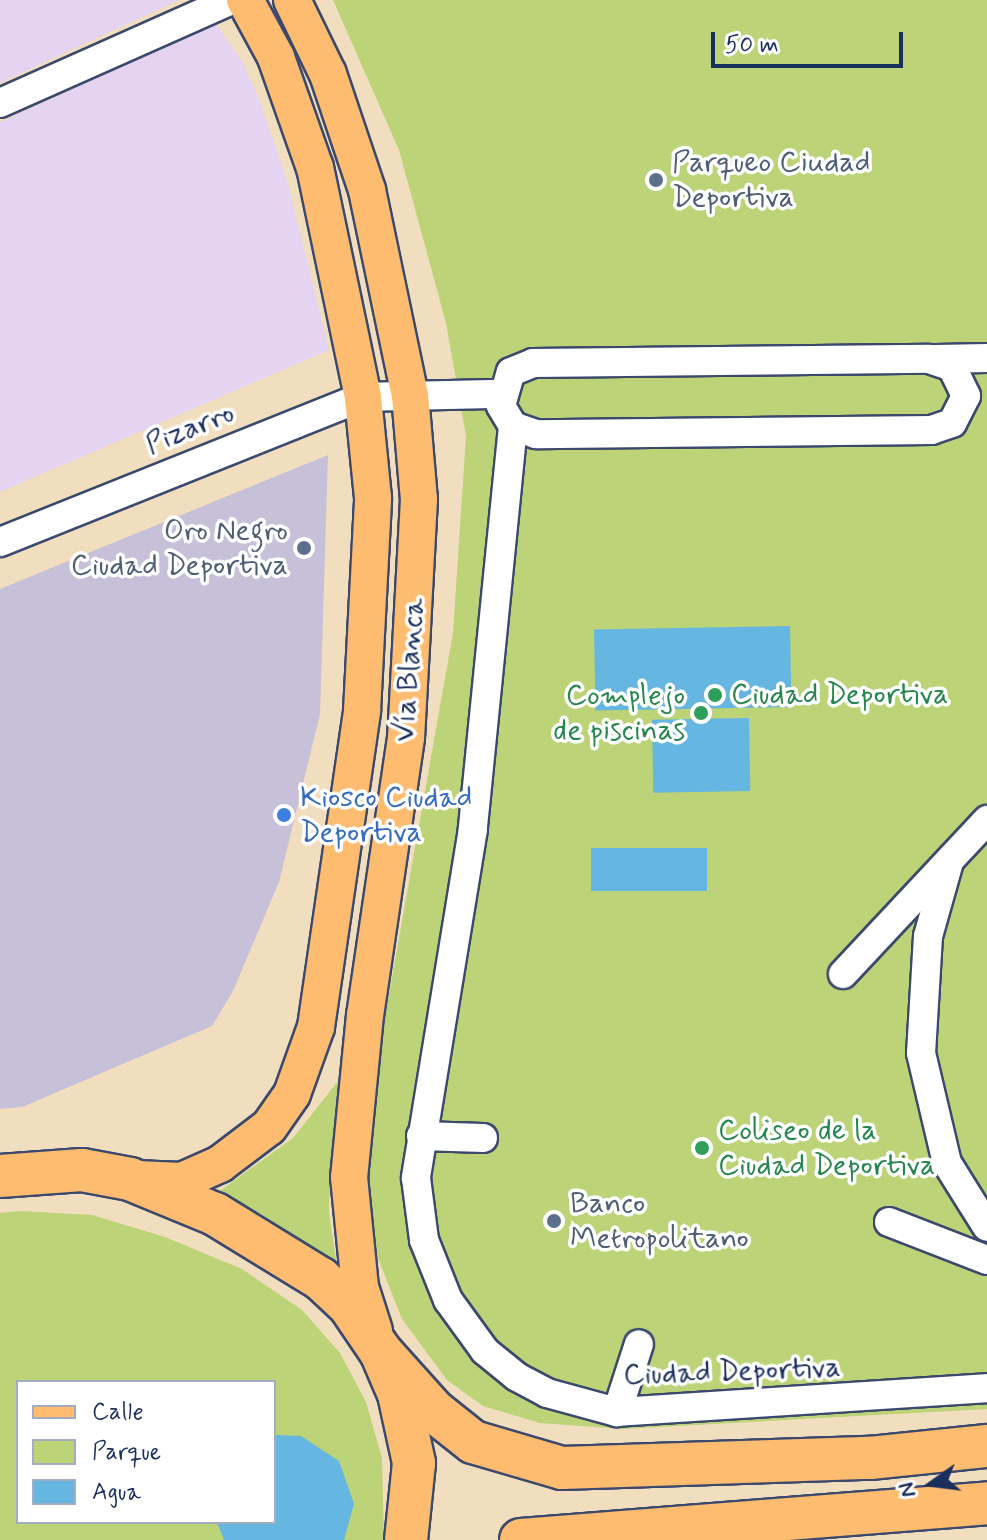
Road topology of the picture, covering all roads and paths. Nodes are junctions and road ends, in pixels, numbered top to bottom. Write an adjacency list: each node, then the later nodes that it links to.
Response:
1 (231, 0): 4 (street)
2 (245, 0): 9 (main road, Vía Blanca)
3 (292, 0): 8 (main road, Vía Blanca)
4 (0, 103)
5 (987, 358): 6 (street)
6 (929, 359): 7 (street); 10 (street)
7 (500, 394): 8 (street, Pizarro); 10 (street)
8 (410, 395): 9 (street, Pizarro); 23 (main road, Vía Blanca)
9 (363, 397): 11 (street, Pizarro); 18 (main road, Vía Blanca)
10 (513, 426): 15 (street, Ciudad Deportiva)
11 (0, 542)
12 (987, 820): 13 (street)
13 (949, 862): 14 (street); 20 (street)
14 (843, 974)
15 (421, 1136): 16 (street); 25 (street, Ciudad Deportiva)
16 (483, 1138)
17 (0, 1176): 18 (highway)
18 (130, 1179): 23 (highway)
19 (889, 1222): 21 (street)
20 (987, 1227)
21 (987, 1260)
22 (639, 1344): 25 (street)
23 (381, 1352): 26 (highway); 28 (highway)
24 (987, 1388): 25 (street, Ciudad Deportiva)
25 (617, 1412)
26 (987, 1446)
27 (987, 1503): 29 (highway)
28 (406, 1540)
29 (521, 1540)

